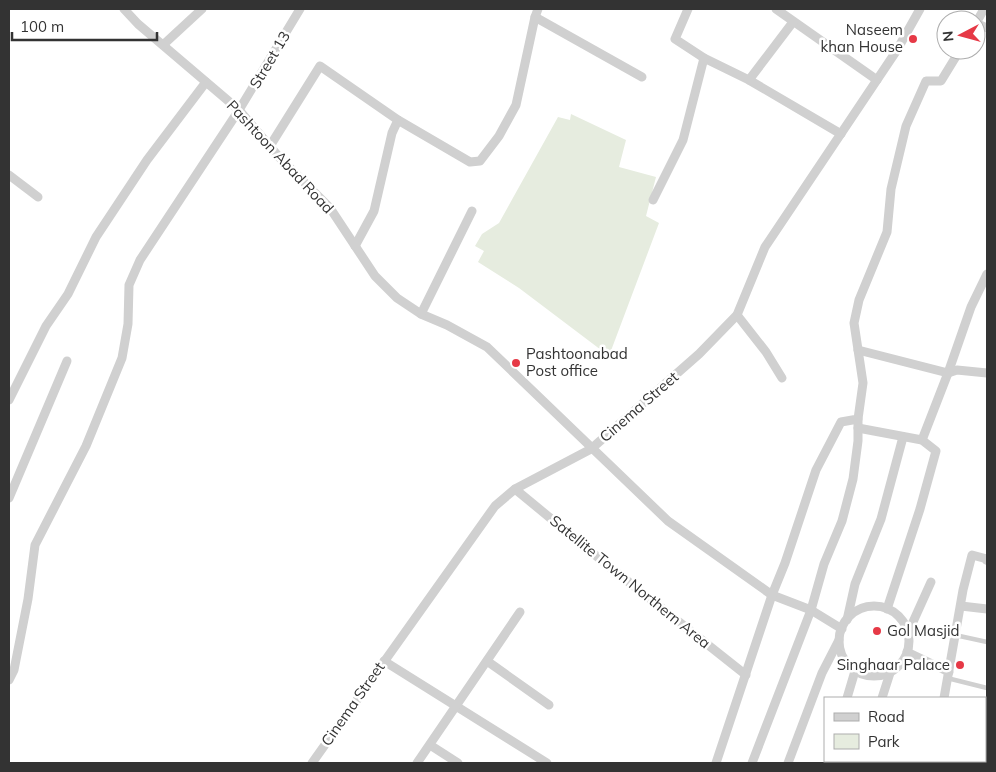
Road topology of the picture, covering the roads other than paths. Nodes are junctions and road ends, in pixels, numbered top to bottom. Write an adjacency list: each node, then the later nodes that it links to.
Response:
1 (124, 9): 9 (street, Pashtoon Abad Road)
2 (202, 9): 9 (street)
3 (300, 9): 16 (street, Street 13)
4 (688, 9): 10 (street)
5 (776, 9): 8 (street)
6 (920, 9): 14 (street, Cinema Street)
7 (536, 13): 12 (street); 17 (street)
8 (793, 22): 13 (street); 14 (street)
9 (163, 45): 15 (street, Pashtoon Abad Road)
10 (704, 58): 13 (street); 22 (street)
11 (954, 60): 28 (street)
12 (642, 77)
13 (749, 80): 18 (street)
14 (877, 80): 18 (street, Cinema Street)
15 (206, 82): 16 (street, Pashtoon Abad Road); 33 (street)
16 (240, 110): 19 (street, Pashtoon Abad Road); 61 (street, Street 13)
17 (398, 120): 19 (street); 24 (street)
18 (841, 134): 27 (street, Cinema Street)
19 (270, 146): 24 (street, Pashtoon Abad Road)
20 (9, 175): 21 (street)
21 (38, 197)
22 (653, 200)
23 (472, 210): 26 (street)
24 (355, 246): 26 (street, Pashtoon Abad Road)
25 (987, 274): 31 (street)
26 (421, 314): 37 (street, Pashtoon Abad Road)
27 (737, 315): 32 (street); 37 (street, Cinema Street)
28 (858, 350): 31 (street); 34 (street)
29 (67, 361): 39 (street)
30 (987, 373): 31 (street)
31 (948, 374): 36 (street)
32 (782, 378)
33 (9, 400)
34 (858, 423): 35 (street); 42 (street); 46 (street)
35 (903, 437): 36 (street); 48 (street)
36 (922, 440): 45 (street)
37 (591, 448): 38 (street, Cinema Street); 42 (street, Pashtoon Abad Road)
38 (515, 489): 55 (street, Cinema Street); 59 (street, Satellite Town Northern Area)
39 (9, 498)
40 (987, 559): 43 (street)
41 (931, 582): 50 (street)
42 (772, 596): 46 (street, Pashtoon Abad Road); 59 (street)
43 (961, 606): 44 (street); 51 (street)
44 (987, 608)
45 (887, 609): 48 (street); 50 (street)
46 (812, 610): 49 (street, Pashtoon Abad Road); 74 (street)
47 (520, 612): 56 (street)
48 (847, 620): 49 (street)
49 (842, 629): 52 (street)
50 (908, 633): 54 (street)
51 (955, 635): 53 (lane); 60 (street)
52 (840, 640): 57 (street); 75 (street)
53 (987, 642)
54 (907, 652): 58 (street); 60 (street)
55 (384, 661): 66 (street); 70 (street, Cinema Street)
56 (487, 661): 66 (street); 67 (street)
57 (855, 671): 58 (street); 63 (street)
58 (890, 673): 64 (street)
59 (746, 675): 69 (street)
60 (948, 675): 62 (lane); 65 (street)
61 (9, 680)
62 (987, 688)
63 (848, 697)
64 (882, 697)
65 (944, 697)
66 (457, 706): 68 (street); 73 (street)
67 (550, 706)
68 (430, 745): 71 (street); 72 (street)
69 (718, 762)
70 (312, 763)
71 (417, 763)
72 (458, 763)
73 (547, 763)
74 (752, 763)
75 (788, 763)

